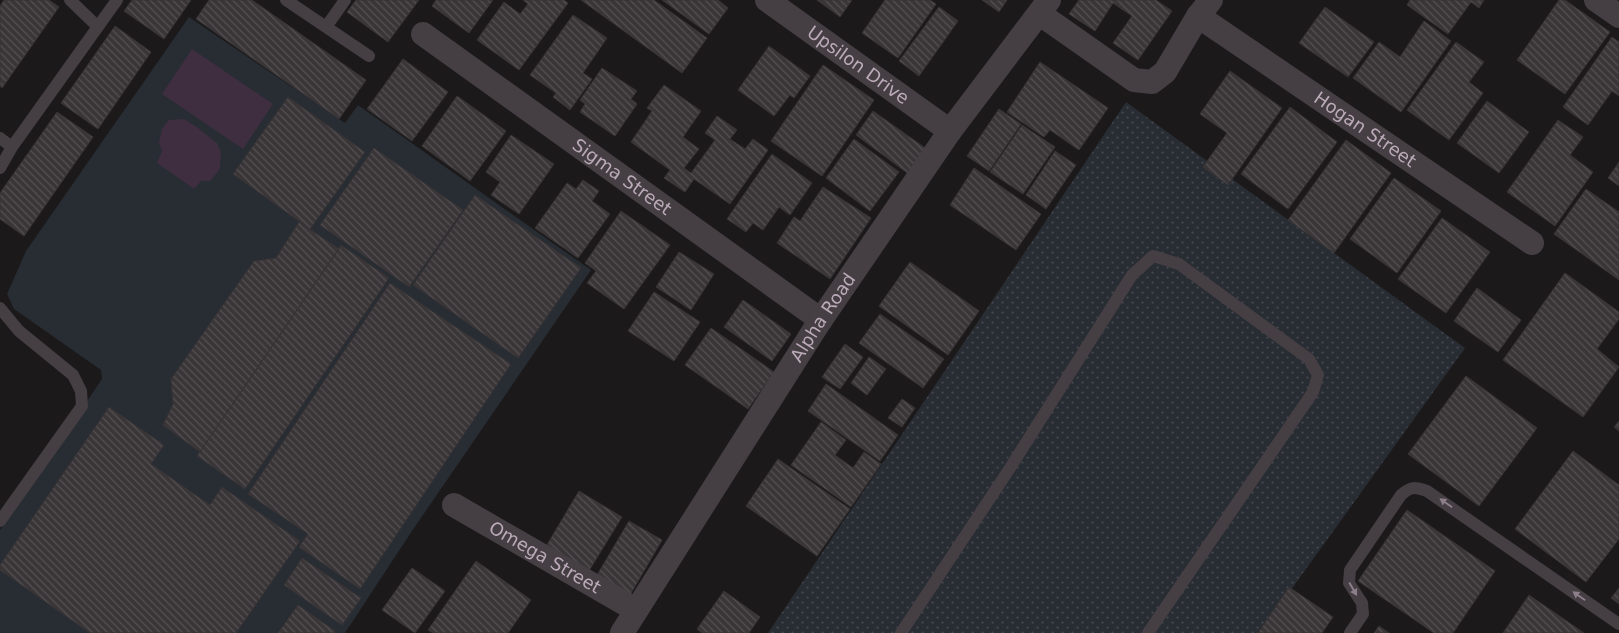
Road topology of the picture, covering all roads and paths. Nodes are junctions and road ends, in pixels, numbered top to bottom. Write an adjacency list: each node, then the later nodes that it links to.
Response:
1 (70, 0): 10 (lane)
2 (117, 0): 10 (lane)
3 (286, 0): 11 (lane)
4 (345, 0): 11 (lane)
5 (767, 0): 14 (street, Upsilon Drive)
6 (1596, 0): 9 (street)
7 (1044, 7): 8 (street); 14 (street, Alpha Road)
8 (1205, 8): 18 (street, Hogan Street)
9 (1619, 16)
10 (98, 27): 16 (lane)
11 (326, 27): 13 (lane)
12 (423, 34): 20 (street, Sigma Street)
13 (369, 56)
14 (950, 131): 20 (street, Alpha Road)
15 (0, 138): 16 (lane)
16 (12, 147): 17 (lane)
17 (0, 168)
18 (1532, 243)
19 (0, 308): 22 (lane)
20 (821, 320): 23 (street, Alpha Road)
21 (454, 505): 23 (street, Omega Street)
22 (0, 522)
23 (636, 610): 25 (street, Alpha Road)
24 (1619, 624): 28 (lane, one-way to 28)
25 (622, 633)
26 (901, 633): 27 (lane)
27 (1148, 633)
28 (1350, 633)

